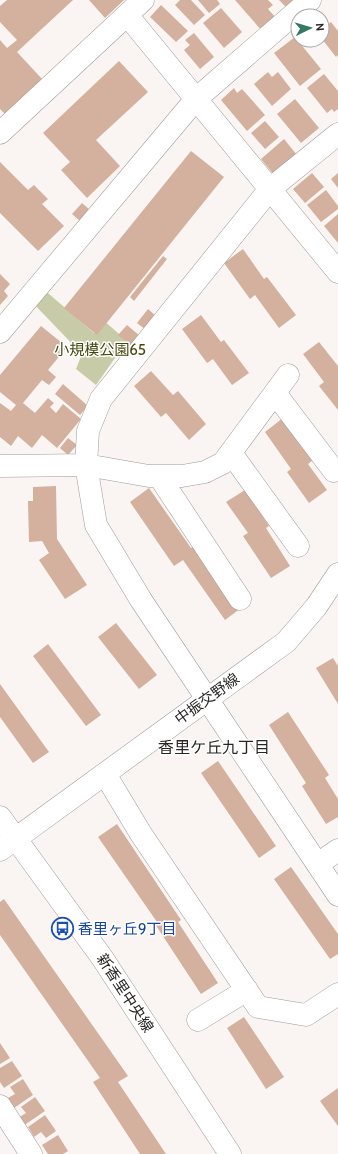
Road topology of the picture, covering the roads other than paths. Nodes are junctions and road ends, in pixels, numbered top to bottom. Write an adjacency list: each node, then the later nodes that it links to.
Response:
1 (143, 0): 3 (street)
2 (310, 0): 4 (street)
3 (127, 15): 4 (street); 5 (street)
4 (196, 99): 7 (street); 9 (street)
5 (0, 133)
6 (338, 134): 7 (street)
7 (270, 189): 8 (street); 13 (street)
8 (338, 272)
9 (0, 332)
10 (288, 375): 11 (street)
11 (275, 393): 12 (street); 15 (street)
12 (231, 453): 16 (street); 17 (street)
13 (86, 464): 14 (street); 16 (street); 20 (street)
14 (0, 466)
15 (334, 471)
16 (159, 476): 19 (street)
17 (298, 546)
18 (338, 574): 20 (street, 中振交野線)
19 (240, 599)
20 (206, 699): 21 (street, 中振交野線); 25 (street)
21 (105, 774): 23 (street, 中振交野線); 27 (street)
22 (0, 817): 23 (street, 新香里中央線)
23 (8, 844): 32 (street, 新香里中央線)
24 (338, 850): 25 (street)
25 (318, 864): 26 (street)
26 (338, 894)
27 (246, 990): 28 (street); 29 (street)
28 (338, 994)
29 (198, 1020)
30 (0, 1106): 31 (street)
31 (31, 1154)
32 (230, 1154)

